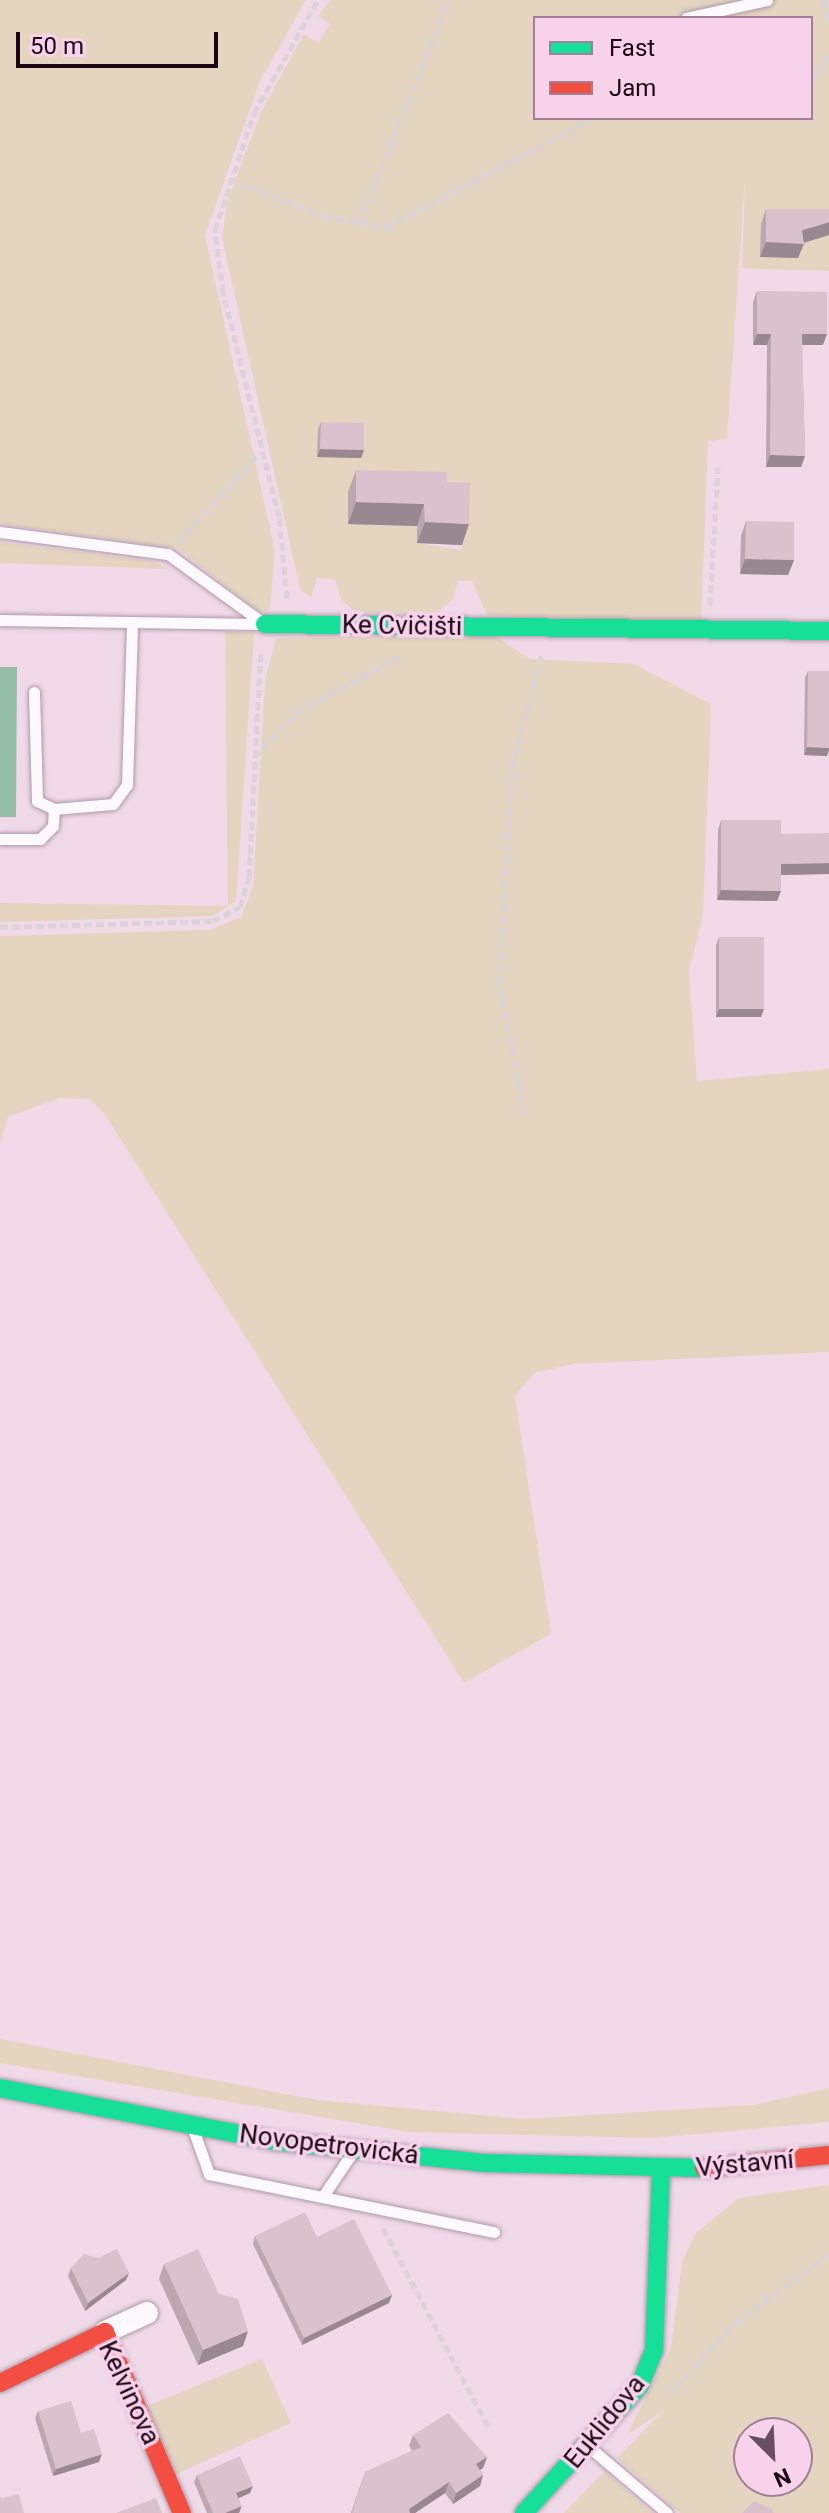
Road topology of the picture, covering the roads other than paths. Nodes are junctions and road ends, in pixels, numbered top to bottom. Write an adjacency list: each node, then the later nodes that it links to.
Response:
1 (767, 0): 2 (lane)
2 (695, 16)
3 (0, 532): 6 (lane)
4 (0, 620): 5 (lane)
5 (132, 622): 6 (lane); 9 (lane)
6 (265, 624): 7 (street, Ke Cvičišti)
7 (829, 631)
8 (34, 692): 9 (lane)
9 (54, 809): 10 (lane)
10 (0, 839)
11 (0, 2088): 12 (street, Novopetrovická)
12 (192, 2125): 13 (street, Novopetrovická); 16 (lane)
13 (354, 2151): 15 (street, Novopetrovická); 16 (lane)
14 (829, 2155): 15 (street, Výstavní)
15 (661, 2172): 21 (street, Euklidova)
16 (323, 2196): 17 (lane)
17 (494, 2232)
18 (147, 2313): 19 (street)
19 (105, 2332): 20 (street, Kelvinova); 22 (street, Kelvinova)
20 (0, 2383)
21 (589, 2447): 23 (street, Euklidova); 24 (lane)
22 (182, 2513)
23 (524, 2513)
24 (667, 2513)

